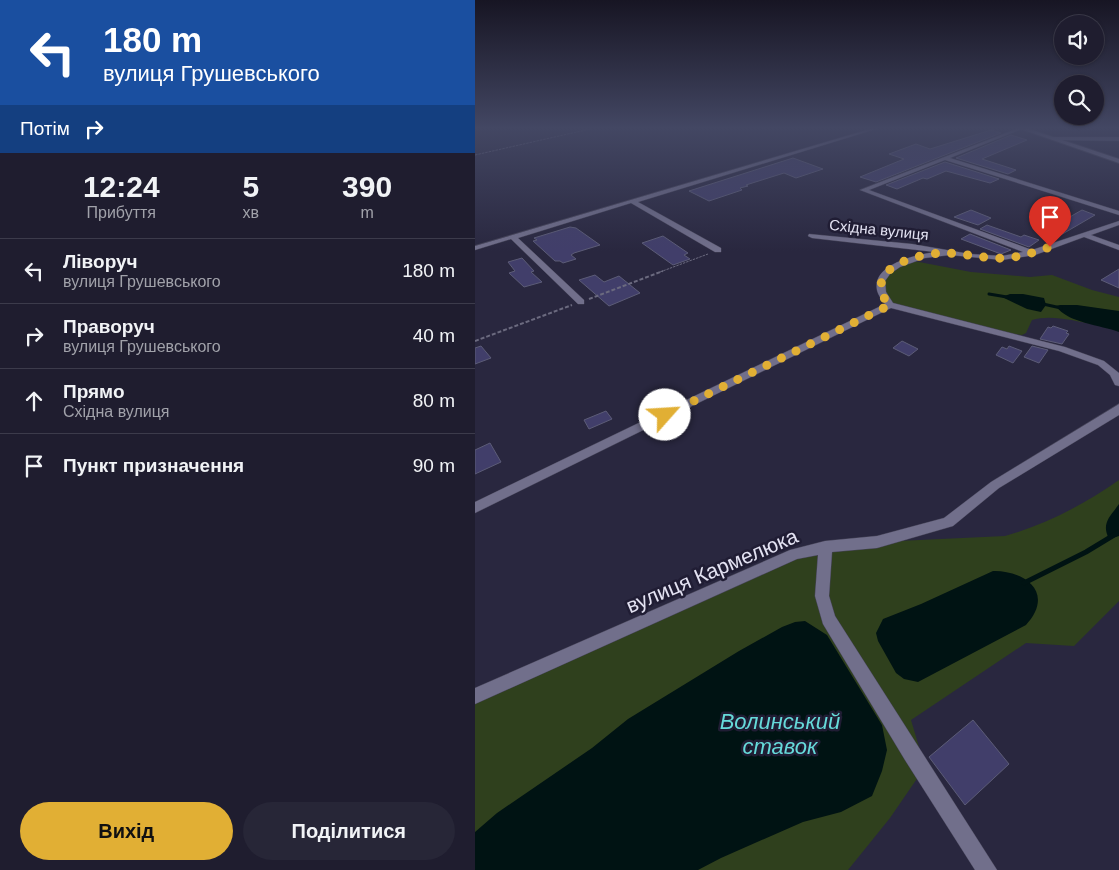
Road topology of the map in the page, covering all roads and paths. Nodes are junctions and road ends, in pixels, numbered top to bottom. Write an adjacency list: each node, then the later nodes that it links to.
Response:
1 (738, 170): 4 (street)
2 (914, 170): 14 (street, Східна вулиця)
3 (981, 170): 5 (street)
4 (632, 201): 8 (street); 12 (street)
5 (1119, 212)
6 (1119, 223): 7 (street, Східна вулиця)
7 (1085, 235): 11 (street); 14 (street, Східна вулиця)
8 (513, 236): 10 (street); 15 (street)
9 (812, 236): 13 (street, Східна вулиця)
10 (475, 248)
11 (1119, 248)
12 (718, 250): 15 (path)
13 (948, 253): 14 (street, Східна вулиця); 16 (street)
14 (1032, 253)
15 (581, 302): 17 (path)
16 (890, 305): 18 (street); 20 (street)
17 (475, 340)
18 (1119, 383)
19 (1119, 408): 21 (street, вулиця Кармелюка)
20 (475, 508)
21 (825, 547): 22 (street, вулиця Кармелюка); 23 (street)
22 (475, 696)
23 (987, 870)

